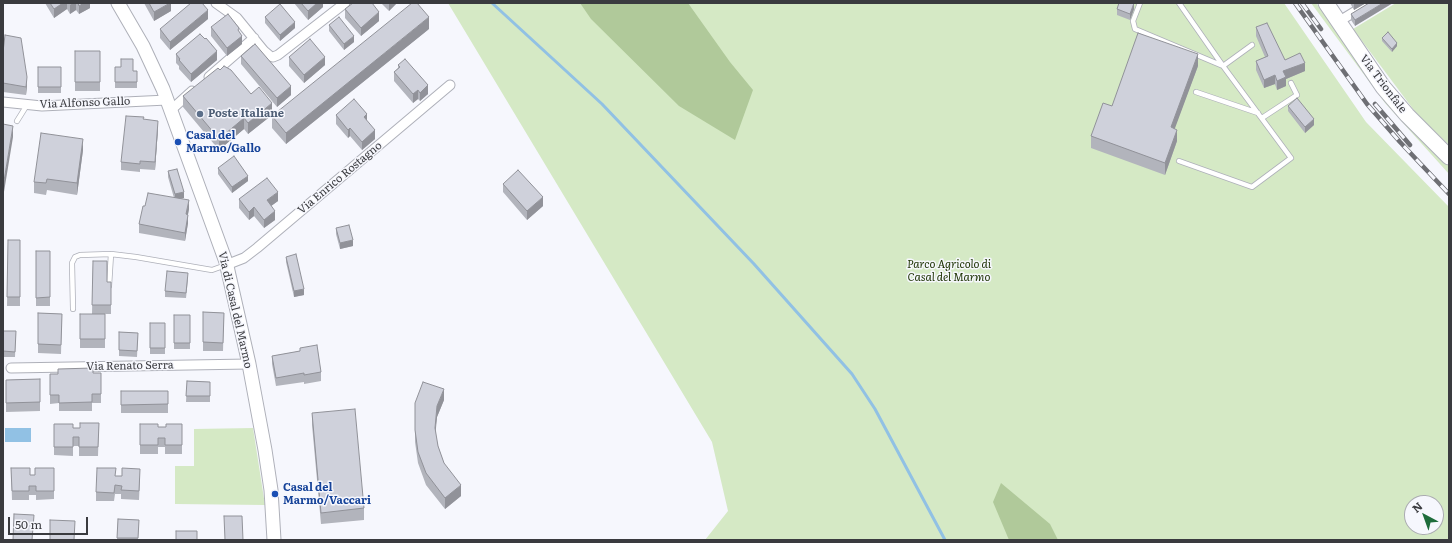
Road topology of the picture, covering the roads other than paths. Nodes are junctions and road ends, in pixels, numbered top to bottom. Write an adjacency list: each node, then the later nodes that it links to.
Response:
1 (118, 3): 17 (main road, Via di Casal del Marmo)
2 (216, 3): 9 (street)
3 (344, 3): 9 (street)
4 (1140, 3): 11 (lane)
5 (1179, 3): 11 (lane)
6 (1326, 3): 8 (main road, Via Trionfale)
7 (1369, 3): 8 (street)
8 (1338, 22): 20 (main road, Via Trionfale)
9 (254, 38): 17 (street)
10 (1252, 45): 11 (lane)
11 (1223, 66): 18 (lane)
12 (1291, 83): 18 (lane)
13 (450, 85): 23 (street, Via Enrico Rostagno)
14 (1196, 92): 18 (lane)
15 (3, 102): 16 (street, Via Alfonso Gallo)
16 (27, 105): 17 (street, Via Alfonso Gallo); 19 (lane)
17 (169, 105): 23 (main road, Via di Casal del Marmo)
18 (1261, 116): 21 (lane)
19 (17, 121)
20 (1449, 158)
21 (1179, 161)
22 (111, 254): 23 (lane); 24 (lane); 25 (lane)
23 (226, 265): 26 (main road, Via di Casal del Marmo)
24 (109, 287)
25 (73, 309)
26 (249, 364): 27 (street, Via Renato Serra); 28 (main road, Via di Casal del Marmo)
27 (11, 368)
28 (274, 540)

